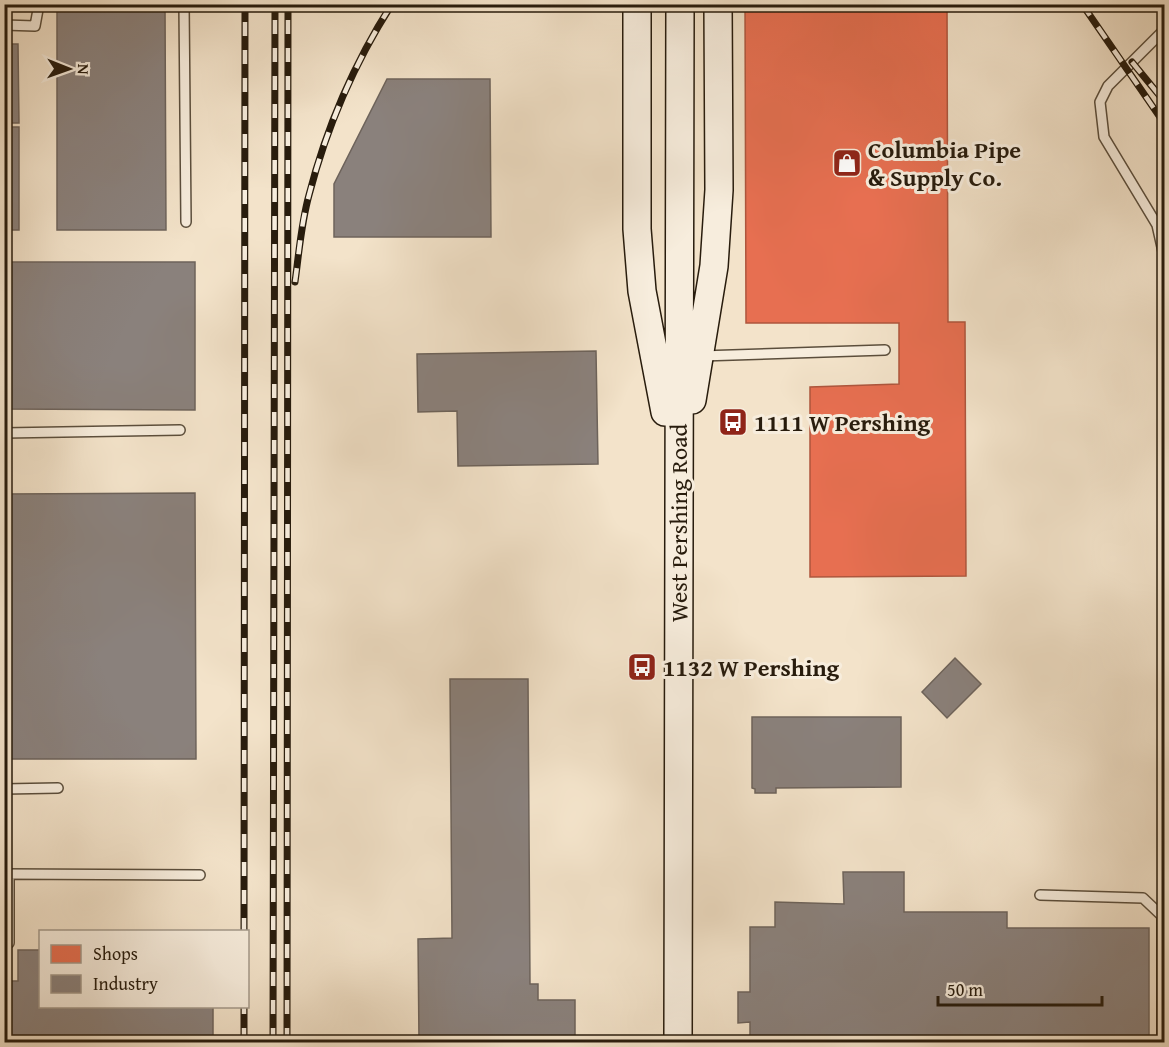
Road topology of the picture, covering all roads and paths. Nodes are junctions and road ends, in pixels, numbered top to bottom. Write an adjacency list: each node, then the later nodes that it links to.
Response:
1 (39, 4): 7 (lane)
2 (184, 4): 10 (lane)
3 (628, 4): 9 (main road)
4 (637, 4): 9 (main road)
5 (680, 4): 16 (main road, West Pershing Road)
6 (718, 4): 13 (main road)
7 (4, 25)
8 (1164, 30): 11 (lane)
9 (637, 31): 16 (main road)
10 (186, 222)
11 (1164, 256)
12 (885, 350): 13 (lane)
13 (699, 356): 16 (main road)
14 (180, 430): 15 (lane)
15 (4, 433)
16 (678, 530): 23 (main road, West Pershing Road)
17 (58, 788): 18 (lane)
18 (4, 789)
19 (7, 874): 20 (lane); 22 (lane)
20 (200, 874)
21 (1040, 895): 24 (lane)
22 (4, 943)
23 (678, 1042)
24 (1162, 1042)

